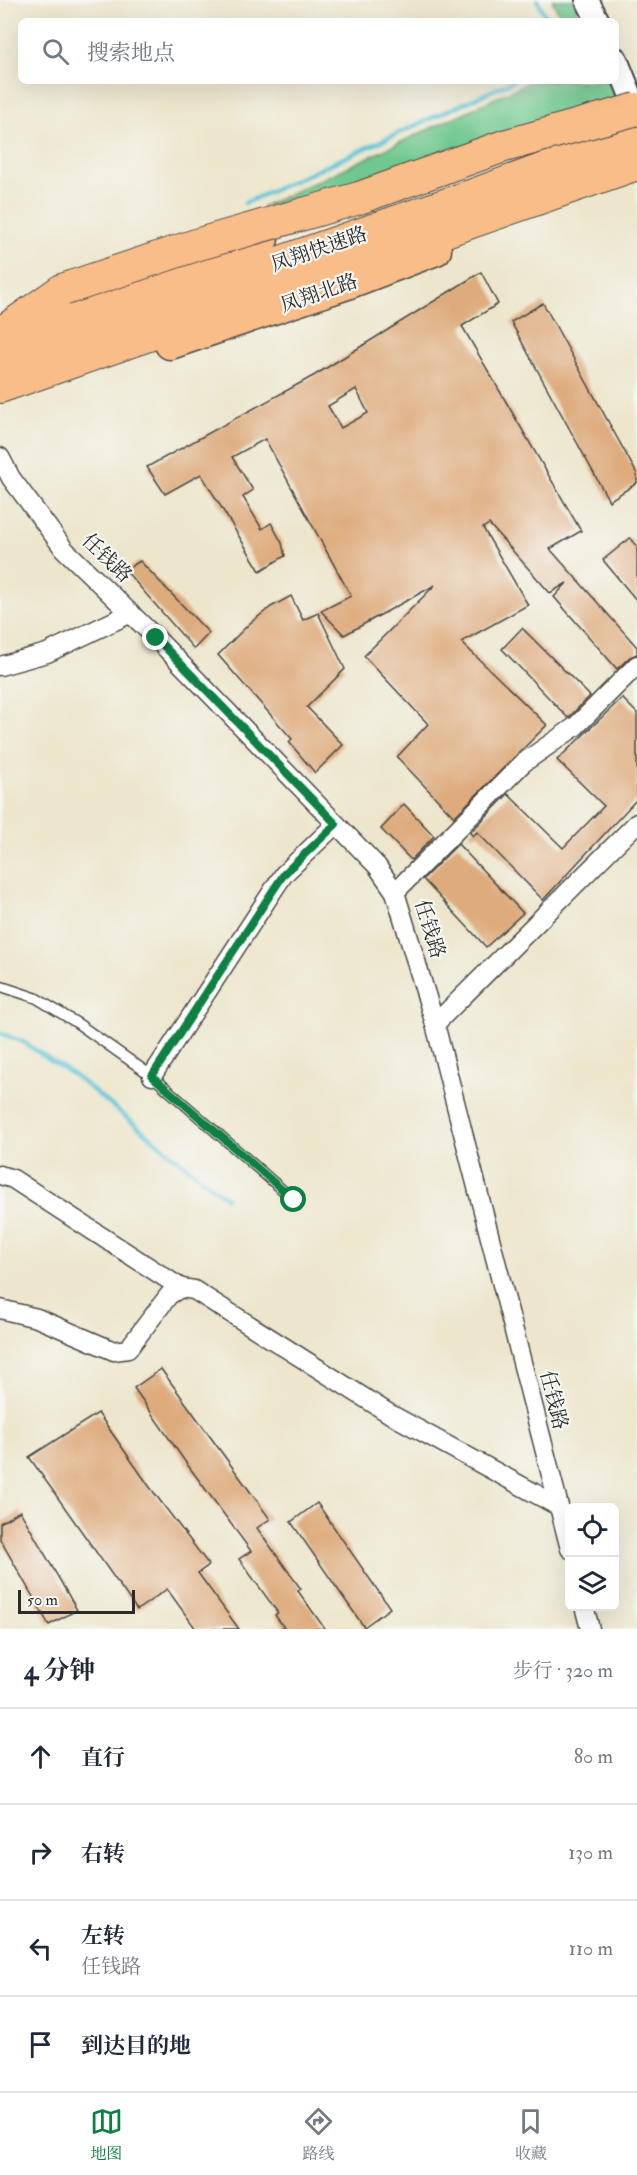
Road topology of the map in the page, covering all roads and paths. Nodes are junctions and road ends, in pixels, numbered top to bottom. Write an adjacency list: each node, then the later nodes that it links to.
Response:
1 (586, 0): 2 (street)
2 (596, 18)
3 (619, 66): 4 (street)
4 (637, 110): 9 (highway, bridge)
5 (637, 117): 9 (main road)
6 (637, 135): 10 (highway, 凤翔快速路)
7 (637, 164): 11 (highway, 凤翔快速路)
8 (637, 178): 12 (main road, 凤翔北路)
9 (0, 334)
10 (0, 360)
11 (0, 387)
12 (0, 402)
13 (0, 457): 14 (street, 任钱路)
14 (131, 613): 16 (street); 18 (street, 任钱路)
15 (637, 665): 19 (street)
16 (0, 666)
17 (637, 823): 21 (street)
18 (336, 824): 19 (street, 任钱路); 22 (street)
19 (394, 892): 21 (street, 任钱路)
20 (0, 986): 22 (lane)
21 (435, 1024): 27 (street, 任钱路)
22 (152, 1076): 24 (lane)
23 (0, 1175): 25 (street)
24 (294, 1200)
25 (181, 1288): 26 (street); 27 (street)
26 (0, 1309)
27 (558, 1506): 28 (street, 任钱路)
28 (565, 1532)

